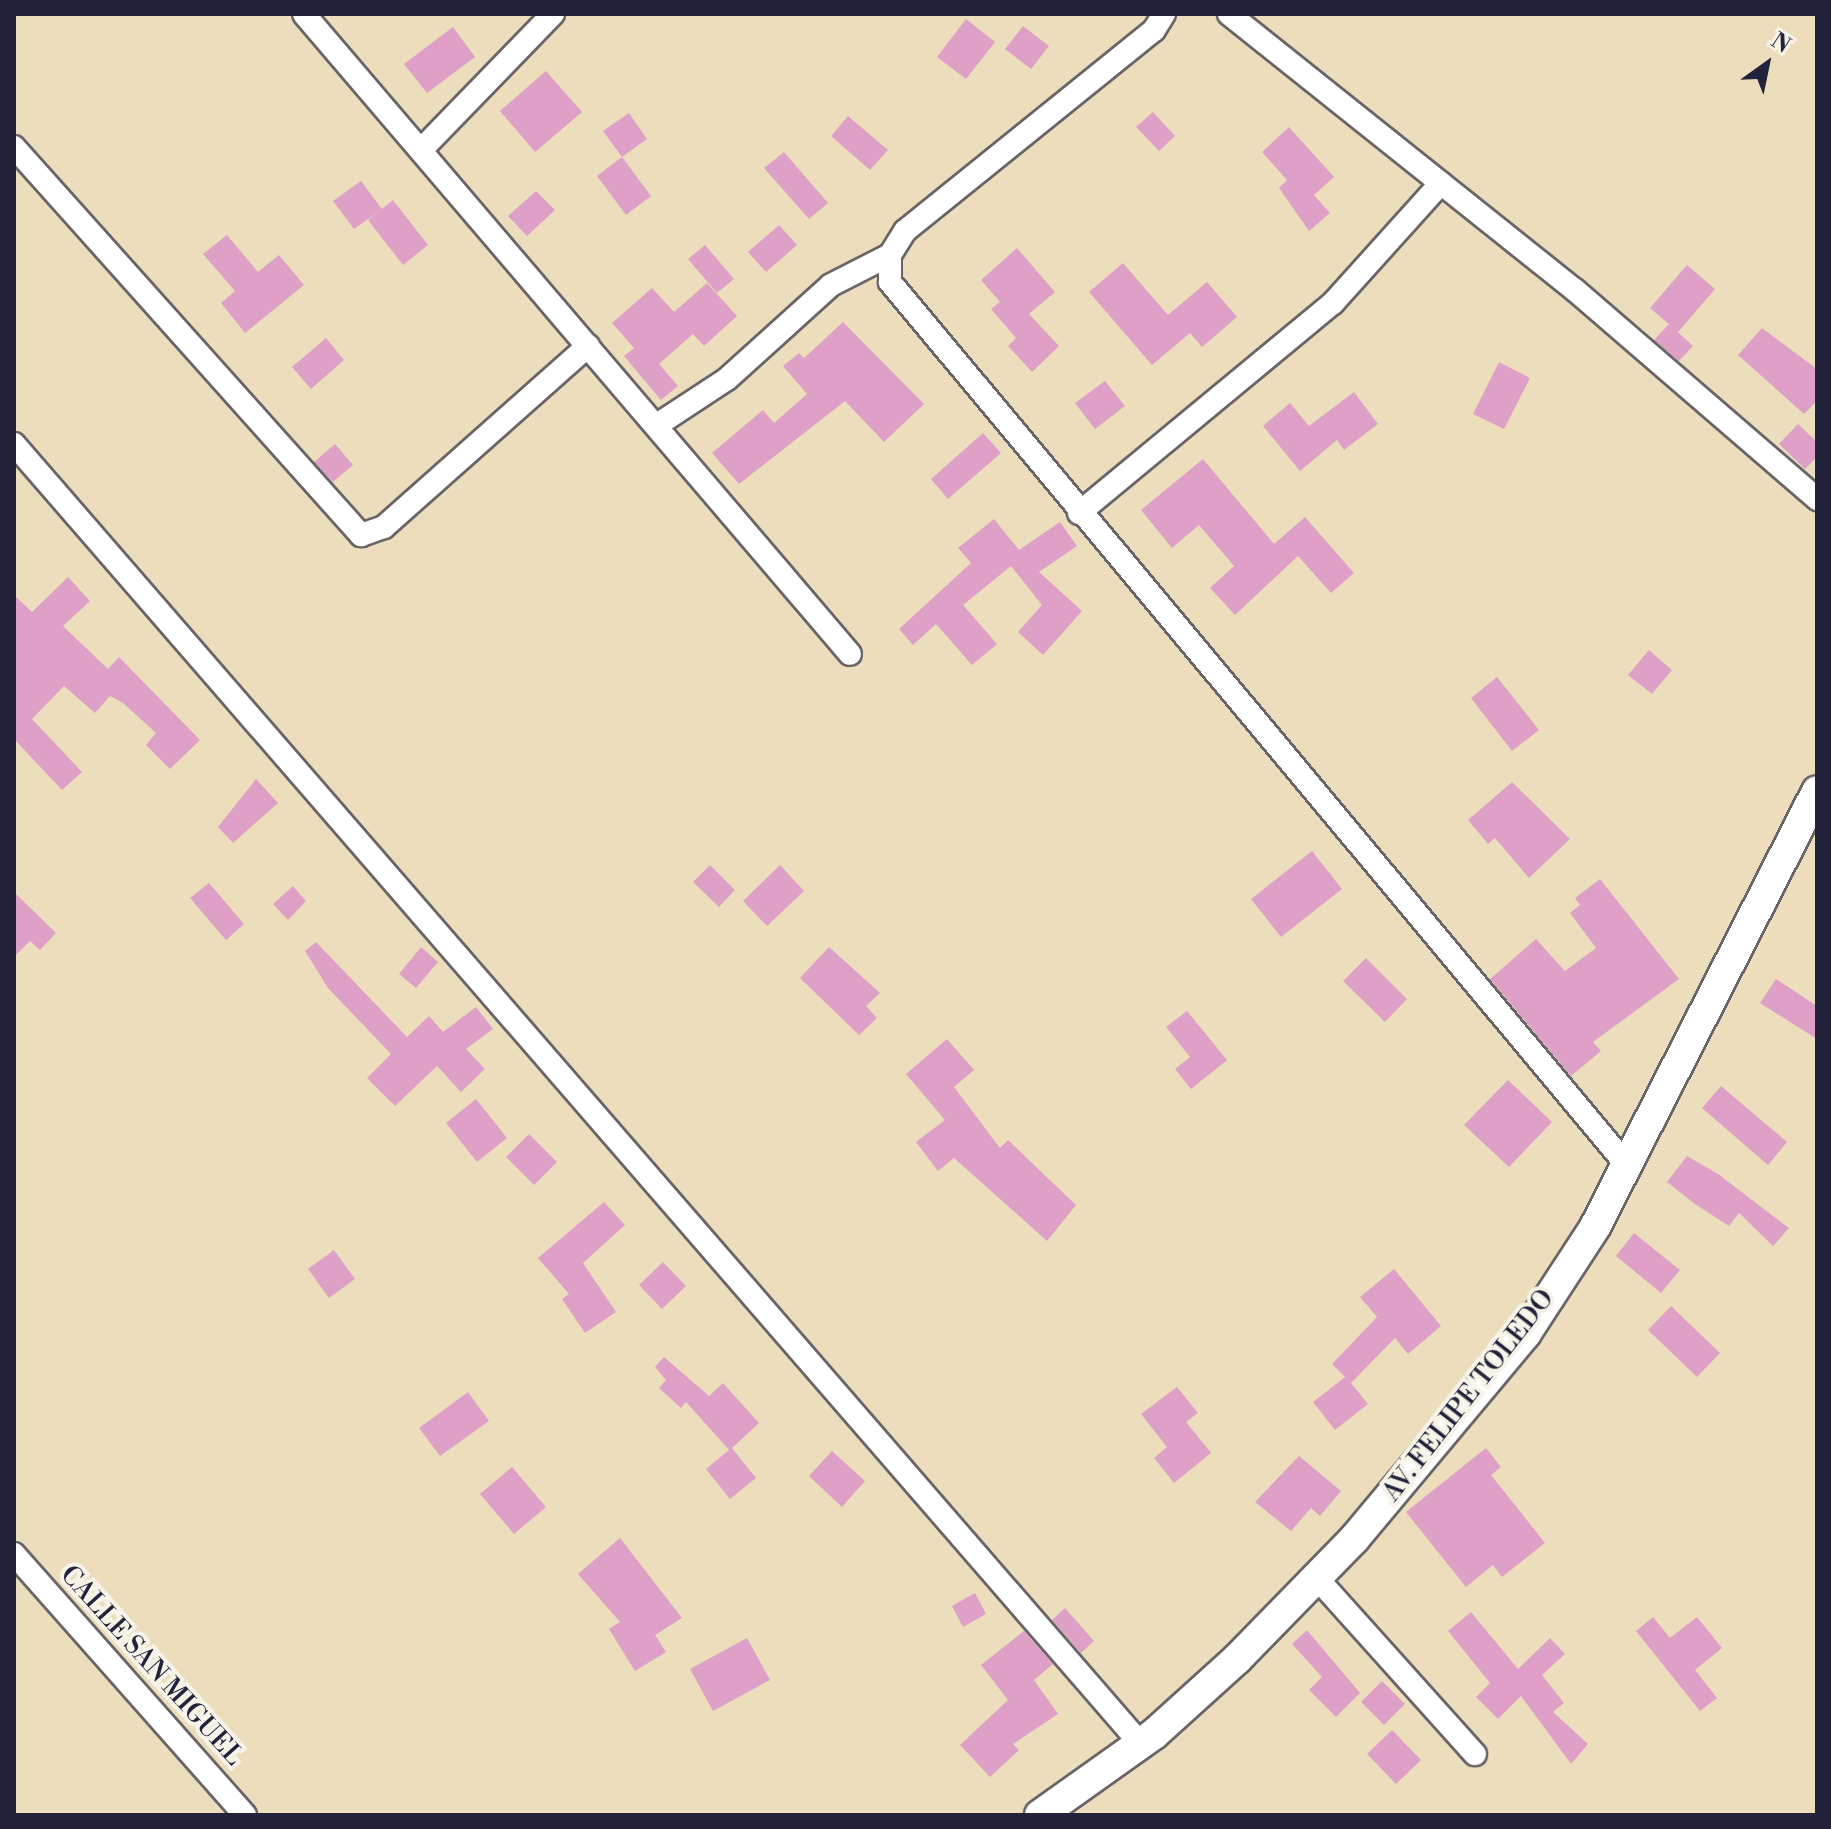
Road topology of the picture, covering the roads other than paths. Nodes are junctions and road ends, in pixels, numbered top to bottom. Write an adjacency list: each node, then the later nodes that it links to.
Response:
1 (304, 14): 6 (street)
2 (553, 14): 6 (street)
3 (1164, 14): 8 (street)
4 (1229, 14): 7 (street)
5 (14, 147): 9 (street)
6 (421, 150): 9 (street)
7 (1441, 183): 12 (street); 13 (street)
8 (890, 255): 10 (street); 13 (street)
9 (588, 346): 10 (street)
10 (657, 425): 14 (street)
11 (14, 444): 19 (street)
12 (1817, 499)
13 (1079, 513): 16 (street)
14 (850, 654)
15 (1817, 791): 16 (main road, AV. FELIPE TOLEDO)
16 (1626, 1164): 18 (main road, AV. FELIPE TOLEDO)
17 (14, 1554): 21 (street, CALLE SAN MIGUEL)
18 (1316, 1577): 19 (main road, AV. FELIPE TOLEDO); 20 (street)
19 (1141, 1744): 22 (main road, AV. FELIPE TOLEDO)
20 (1475, 1754)
21 (245, 1815)
22 (1040, 1815)

